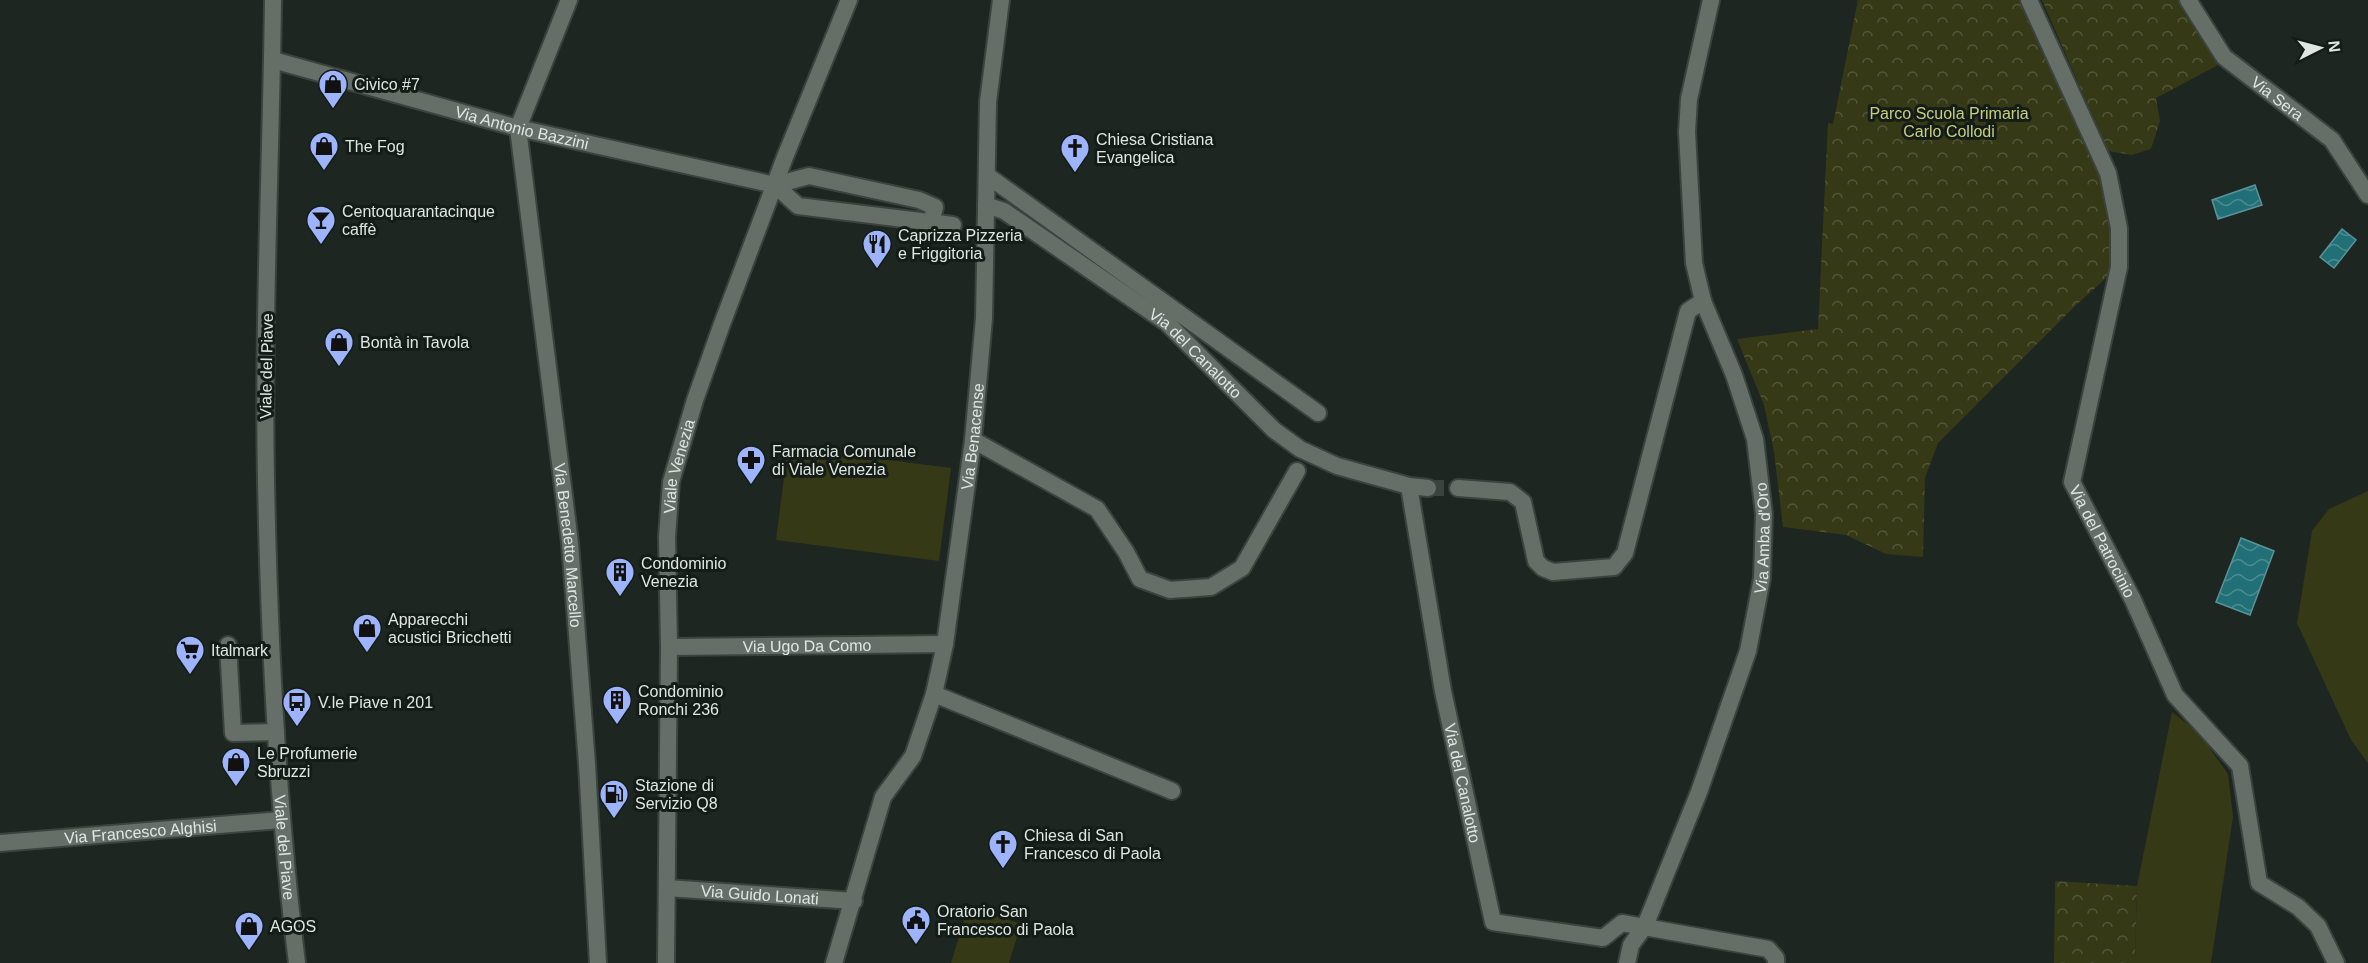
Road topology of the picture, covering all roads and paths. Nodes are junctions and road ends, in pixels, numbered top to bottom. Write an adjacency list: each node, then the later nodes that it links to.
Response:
1 (273, 0): 8 (street, Viale del Piave)
2 (569, 0): 9 (street)
3 (849, 0): 11 (street, Viale Venezia)
4 (1001, 0): 10 (street, Via Benacense)
5 (1711, 0): 16 (street, Via Amba d'Oro)
6 (2029, 0): 40 (street, Via del Patrocinio)
7 (2188, 0): 12 (street, Via Sera)
8 (273, 60): 9 (street, Via Antonio Bazzini); 27 (street, Viale del Piave)
9 (518, 128): 11 (street, Via Antonio Bazzini); 35 (street, Via Benedetto Marcello)
10 (987, 176): 13 (street, Via Benacense); 17 (street)
11 (775, 185): 14 (street); 14 (street); 25 (street, Viale Venezia)
12 (2368, 195)
13 (986, 205): 18 (street, Via Benacense); 20 (street, Via del Canalotto)
14 (937, 213): 15 (street)
15 (953, 225)
16 (1703, 301): 22 (street); 33 (street, Via Amba d'Oro)
17 (1318, 413)
18 (973, 440): 19 (street); 23 (street, Via Benacense)
19 (1297, 471)
20 (1409, 486): 21 (street, Via del Canalotto); 33 (street, Via del Canalotto)
21 (1428, 488)
22 (1458, 488)
23 (945, 644): 25 (street, Via Ugo Da Como); 26 (street, Via Benacense)
24 (228, 645): 27 (street)
25 (669, 646): 31 (street, Viale Venezia)
26 (934, 694): 28 (street); 32 (street, Via Benacense)
27 (276, 732): 29 (street, Viale del Piave)
28 (1172, 792)
29 (281, 820): 30 (street, Via Francesco Alghisi); 34 (street, Viale del Piave)
30 (0, 843)
31 (667, 888): 32 (street, Via Guido Lonati); 36 (street, Viale Venezia)
32 (854, 901): 37 (street, Via Benacense)
33 (1645, 926): 38 (street, Via Amba d'Oro); 39 (street)
34 (297, 963)
35 (598, 963)
36 (666, 963)
37 (834, 963)
38 (1626, 963)
39 (1776, 963)
40 (2336, 963)

